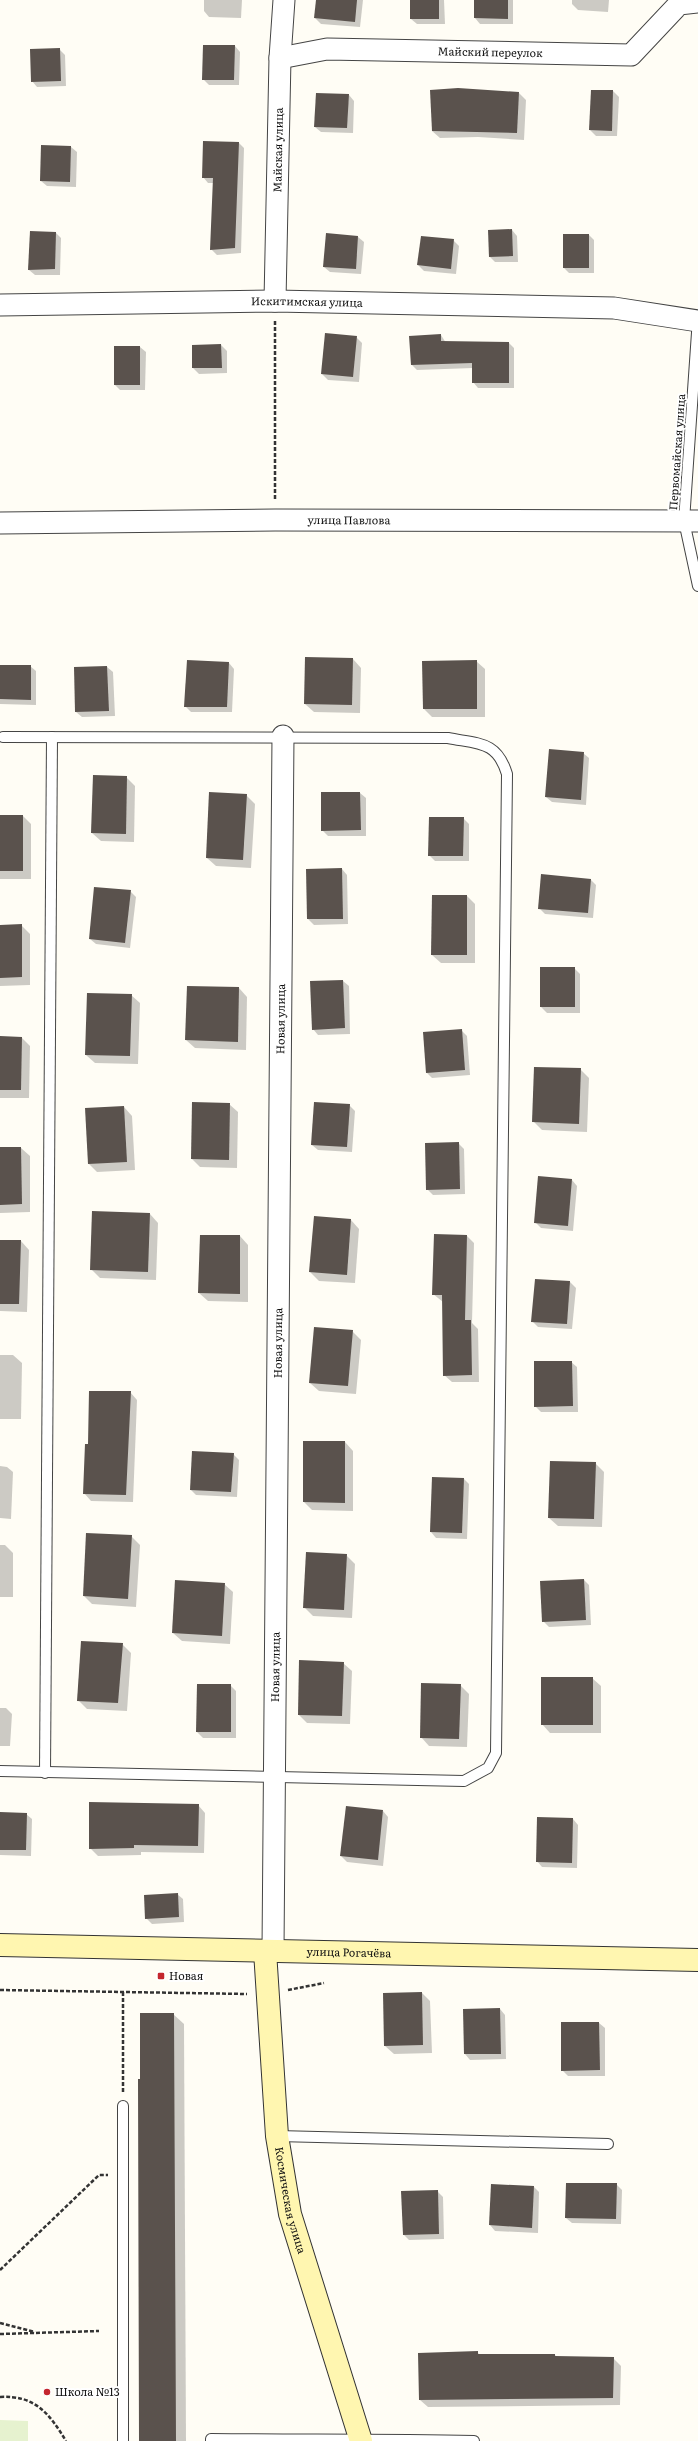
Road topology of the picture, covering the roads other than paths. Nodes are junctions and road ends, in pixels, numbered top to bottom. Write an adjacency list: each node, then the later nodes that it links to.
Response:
1 (284, 0): 3 (street, Майская улица)
2 (688, 3): 3 (street, Майский переулок)
3 (280, 58): 4 (street, Майская улица)
4 (275, 301): 5 (street, Искитимская улица); 6 (street, Искитимская улица)
5 (0, 305)
6 (698, 320): 7 (lane, Первомайская улица)
7 (691, 521): 8 (street, улица Павлова); 9 (lane, Первомайская улица)
8 (0, 523)
9 (698, 586)
10 (282, 736): 12 (lane); 15 (street, Новая улица); 15 (lane)
11 (3, 737): 12 (lane)
12 (52, 737): 14 (lane)
13 (0, 1771): 14 (lane)
14 (45, 1773): 15 (lane)
15 (275, 1776): 17 (street, Новая улица)
16 (0, 1944): 17 (street, улица Рогачёва)
17 (269, 1950): 18 (street, улица Рогачёва); 20 (street, Космическая улица)
18 (698, 1960)
19 (123, 2106): 23 (lane)
20 (276, 2136): 21 (lane); 22 (street, Космическая улица)
21 (608, 2144)
22 (360, 2439): 24 (lane); 25 (lane)
23 (123, 2441)
24 (211, 2441)
25 (474, 2441)

